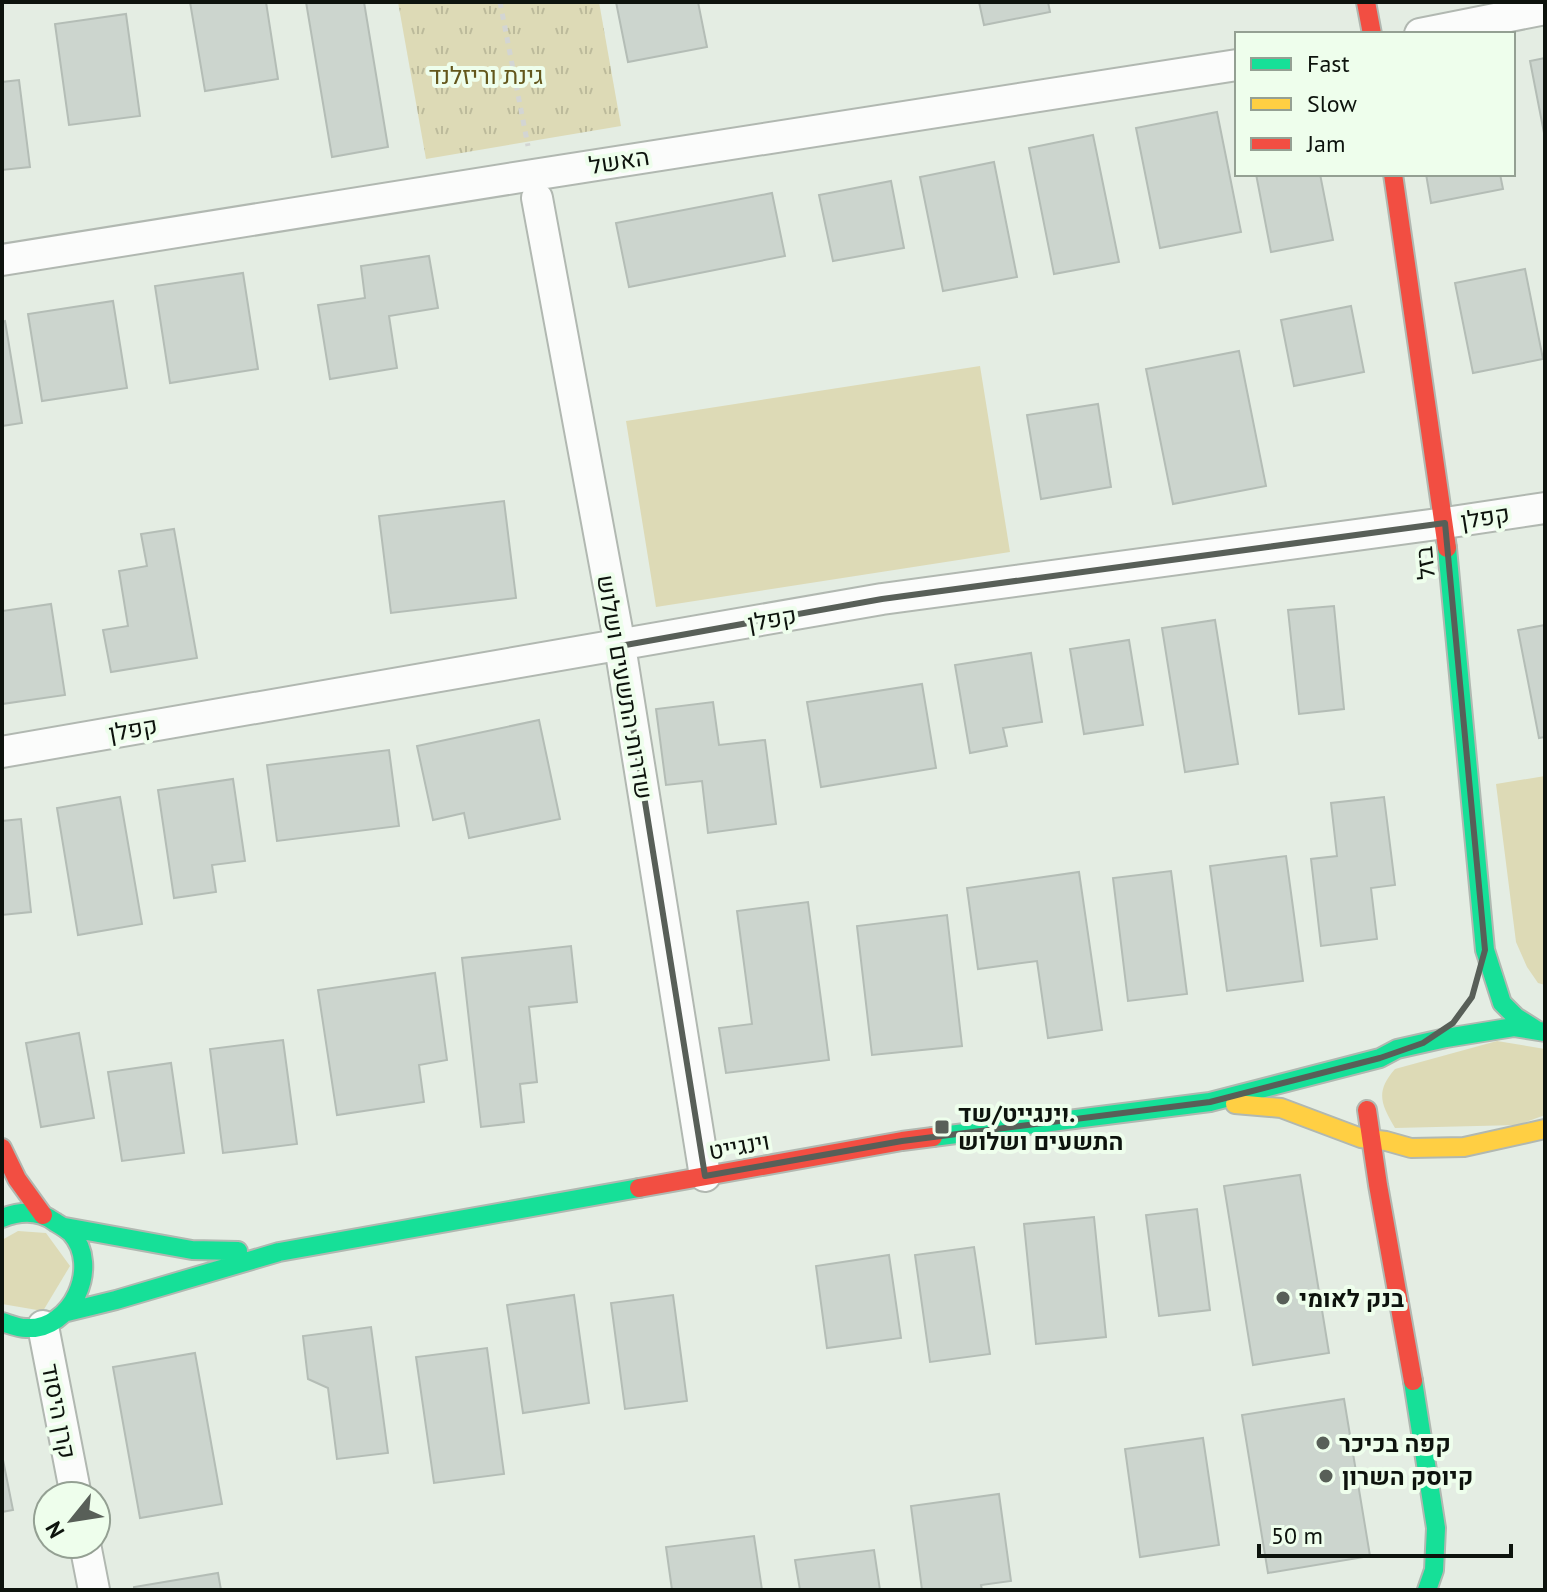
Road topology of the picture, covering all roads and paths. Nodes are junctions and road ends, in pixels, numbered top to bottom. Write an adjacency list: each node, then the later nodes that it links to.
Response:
1 (500, 2): 8 (path)
2 (1366, 2): 4 (street)
3 (1545, 9): 5 (street)
4 (1372, 32)
5 (1430, 32)
6 (1235, 65): 8 (street, האשל)
7 (1393, 176): 11 (street, בזל)
8 (535, 186): 9 (street, האשל); 12 (street, שדרות התשעים ושלוש)
9 (2, 260)
10 (1545, 508): 11 (street, קפלן)
11 (1445, 523): 12 (street, קפלן); 14 (street, בזל)
12 (620, 646): 13 (street, קפלן); 25 (street, שדרות התשעים ושלוש)
13 (2, 752)
14 (1485, 950): 15 (street, בזל); 17 (street, בזל)
15 (1476, 985)
16 (1460, 1014): 18 (street)
17 (1540, 1031): 18 (street)
18 (1423, 1043): 19 (street, וינגייט)
19 (1380, 1058): 20 (street, וינגייט); 23 (street)
20 (1210, 1102): 22 (street, וינגייט); 25 (street, וינגייט)
21 (1545, 1129): 23 (street, וינגייט)
22 (1337, 1130): 23 (street, וינגייט); 26 (street)
23 (1384, 1141): 26 (street)
24 (2, 1148): 27 (street)
25 (705, 1176): 30 (street, וינגייט)
26 (1378, 1185): 36 (street)
27 (43, 1215): 28 (street); 29 (street, וינגייט)
28 (2, 1218)
29 (65, 1227): 30 (street, וינגייט); 31 (street)
30 (279, 1252): 31 (street, וינגייט)
31 (55, 1319): 32 (street, וינגייט); 33 (street, קרן היסוד)
32 (4, 1324)
33 (74, 1480)
34 (88, 1560): 35 (street)
35 (94, 1590)
36 (1427, 1590)

